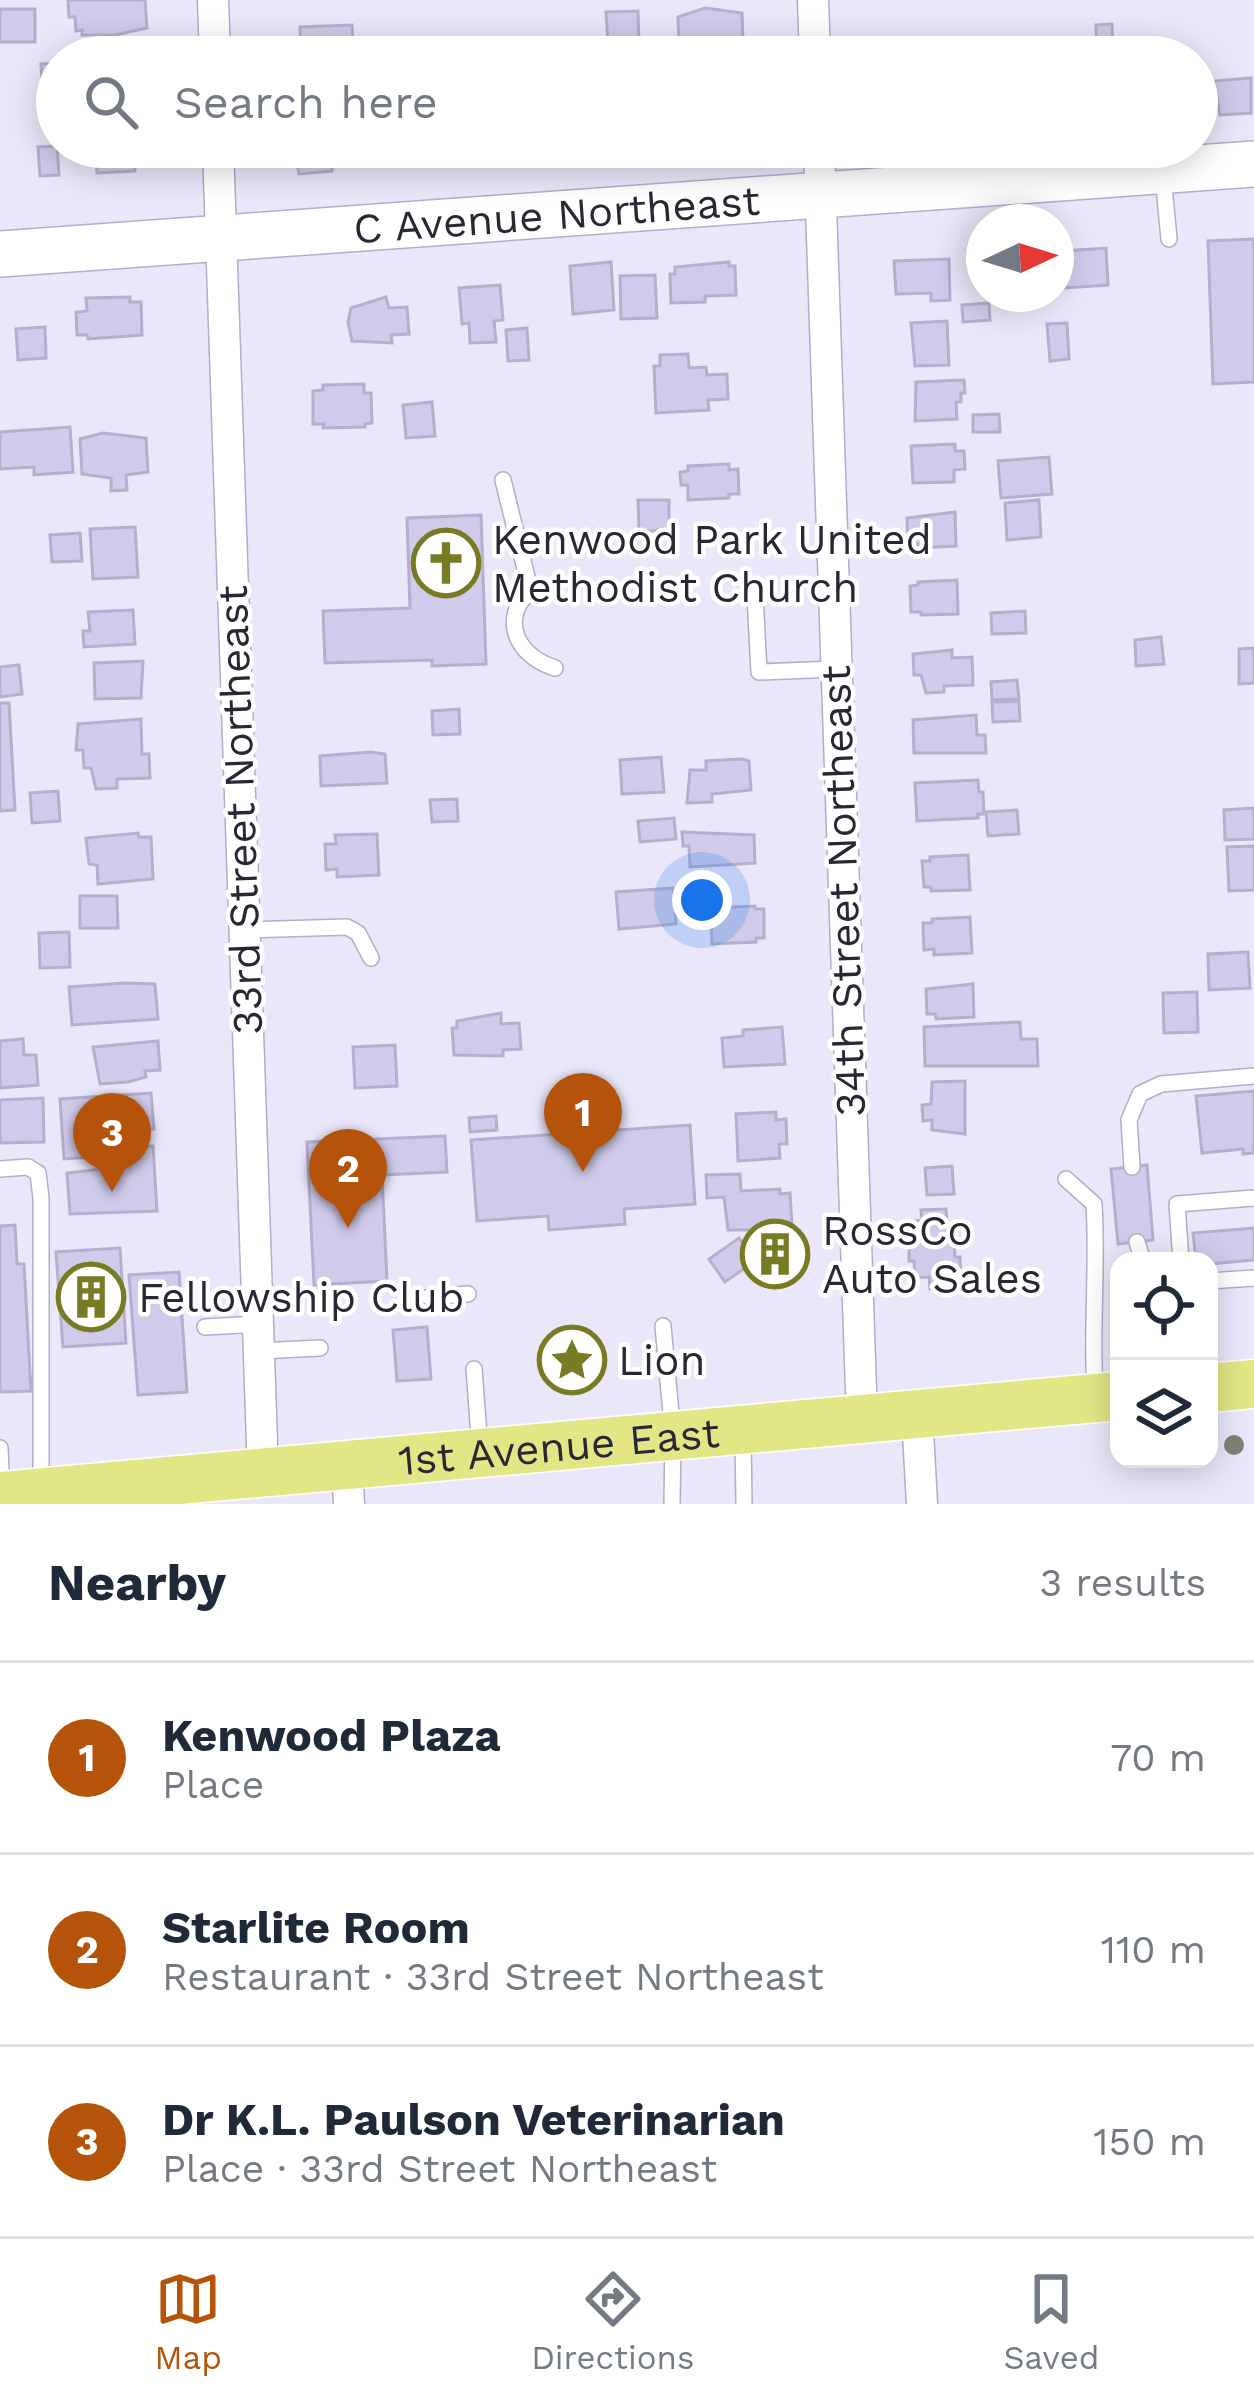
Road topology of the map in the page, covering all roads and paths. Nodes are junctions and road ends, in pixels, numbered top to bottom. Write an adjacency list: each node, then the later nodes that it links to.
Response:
1 (213, 0): 3 (street)
2 (813, 0): 4 (street)
3 (214, 36)
4 (814, 36)
5 (1254, 164): 6 (street, C Avenue Northeast)
6 (1218, 166)
7 (219, 168): 12 (street, 33rd Street Northeast)
8 (819, 168): 11 (street, 34th Street Northeast)
9 (1193, 168): 10 (street, C Avenue Northeast)
10 (1162, 170): 11 (street, C Avenue Northeast); 13 (lane)
11 (820, 194): 12 (street, C Avenue Northeast); 20 (street, 34th Street Northeast)
12 (221, 238): 14 (street, C Avenue Northeast); 21 (street, 33rd Street Northeast)
13 (1169, 239)
14 (0, 254)
15 (503, 480): 17 (lane)
16 (556, 587): 17 (lane)
17 (531, 593): 19 (lane)
18 (755, 595): 20 (lane)
19 (555, 668)
20 (835, 669): 44 (street, 34th Street Northeast)
21 (244, 930): 22 (lane); 37 (street, 33rd Street Northeast)
22 (370, 958)
23 (1254, 1076): 24 (lane)
24 (1132, 1167)
25 (0, 1169): 51 (lane)
26 (1066, 1179): 42 (lane)
27 (1254, 1198): 30 (lane)
28 (1137, 1242): 29 (lane)
29 (1140, 1252)
30 (1180, 1252)
31 (1254, 1278): 32 (lane)
32 (1218, 1281)
33 (468, 1294): 34 (lane)
34 (429, 1297)
35 (663, 1326): 46 (lane)
36 (206, 1327): 37 (lane)
37 (258, 1338): 38 (lane); 49 (street, 33rd Street Northeast)
38 (320, 1348)
39 (474, 1369): 48 (lane)
40 (1254, 1384): 41 (main road)
41 (1218, 1387)
42 (1107, 1398): 43 (main road, 1st Avenue East)
43 (917, 1414): 44 (main road, 1st Avenue East); 55 (street)
44 (862, 1420): 45 (main road, 1st Avenue East)
45 (743, 1430): 46 (main road, 1st Avenue East); 54 (lane)
46 (673, 1436): 48 (main road, 1st Avenue East); 53 (lane)
47 (0, 1448): 51 (lane)
48 (480, 1454): 50 (main road, 1st Avenue East)
49 (263, 1473): 50 (main road, 1st Avenue East); 52 (main road, 1st Avenue East)
50 (348, 1485)
51 (15, 1495): 52 (main road, 1st Avenue East)
52 (116, 1495)
53 (672, 1504)
54 (744, 1504)
55 (922, 1504)

